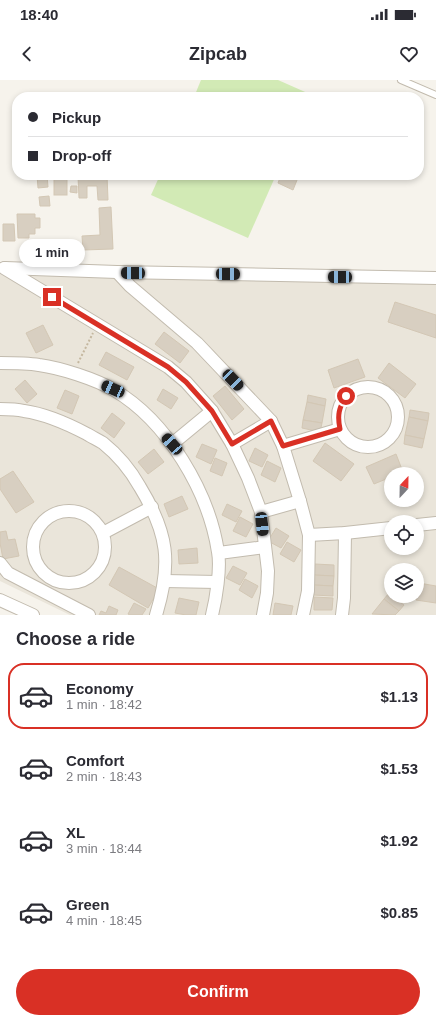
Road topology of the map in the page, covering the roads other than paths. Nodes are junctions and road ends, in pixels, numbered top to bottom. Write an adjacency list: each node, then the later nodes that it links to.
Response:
1 (401, 80): 2 (lane)
2 (436, 95)
3 (2, 268): 4 (street); 8 (street)
4 (117, 272): 5 (street); 9 (street)
5 (436, 278)
6 (0, 363): 11 (street)
7 (0, 409): 15 (street)
8 (212, 411): 11 (street); 12 (street)
9 (271, 421): 12 (street); 13 (street)
10 (340, 429): 10 (street); 13 (street)
11 (172, 444): 24 (street)
12 (232, 444): 16 (street)
13 (283, 446): 14 (street)
14 (300, 501): 16 (street); 22 (street)
15 (152, 507): 20 (street); 27 (street)
16 (261, 512): 23 (street)
17 (436, 523): 18 (street)
18 (424, 524)
19 (384, 529): 21 (street)
20 (103, 533): 26 (street); 26 (street)
21 (344, 533): 22 (street); 37 (street)
22 (309, 535): 36 (street)
23 (265, 547): 24 (street); 35 (street)
24 (219, 553): 28 (street)
25 (0, 563): 29 (street)
26 (55, 580): 29 (street)
27 (165, 581): 28 (street); 33 (street)
28 (217, 582): 34 (street)
29 (48, 594): 32 (street)
30 (0, 600): 31 (street)
31 (33, 615)
32 (89, 615)
33 (156, 615)
34 (212, 615)
35 (263, 615)
36 (303, 615)
37 (342, 615)

